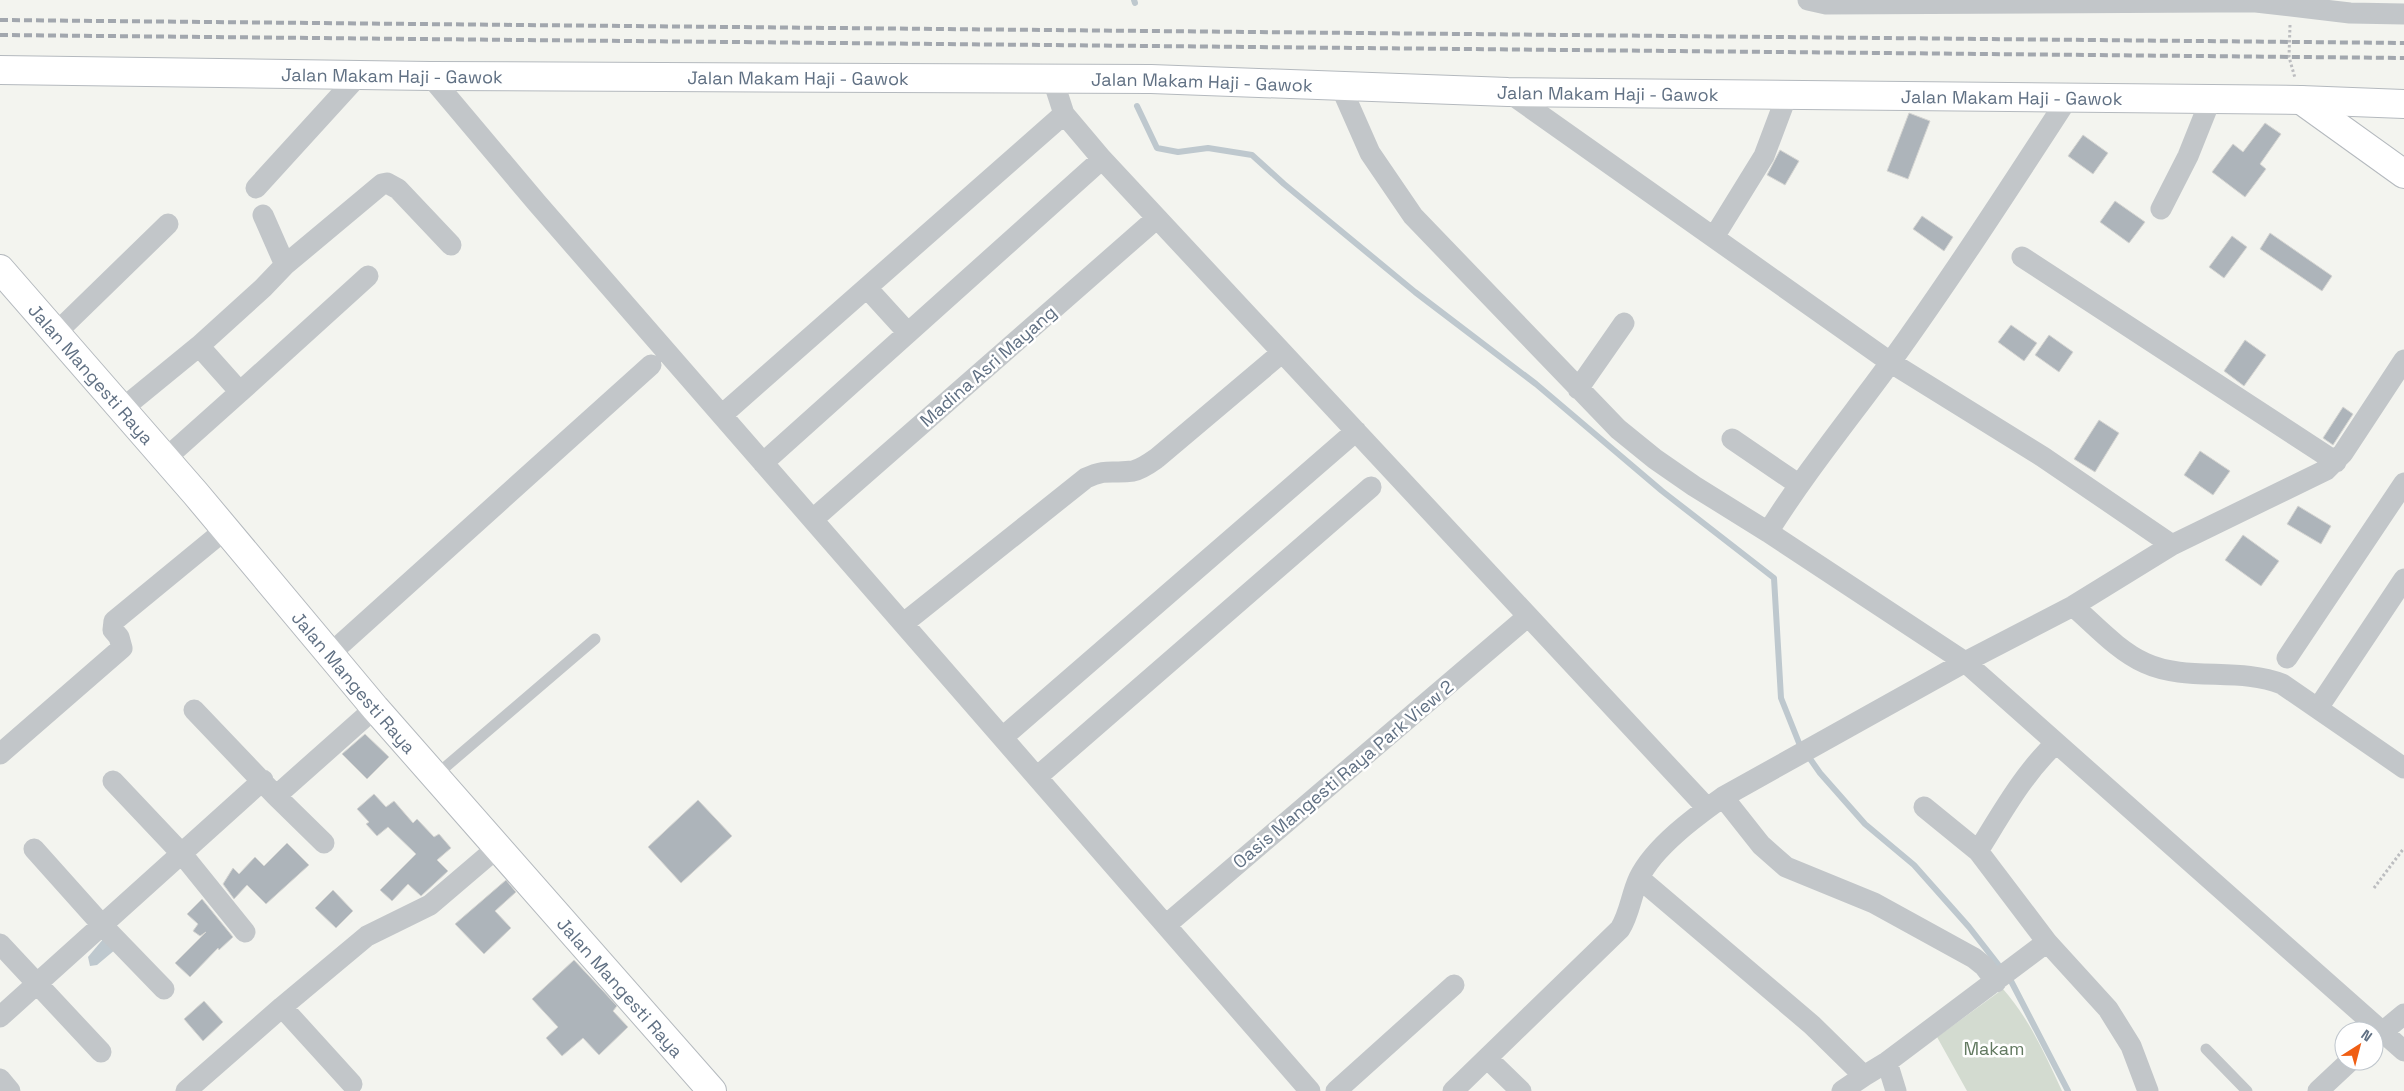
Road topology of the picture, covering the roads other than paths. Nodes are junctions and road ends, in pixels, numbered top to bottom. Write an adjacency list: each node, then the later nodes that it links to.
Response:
1 (1808, 0): 2 (street)
2 (2291, 4): 3 (street)
3 (2355, 7): 4 (street)
4 (2404, 14)
5 (0, 70): 6 (street, Jalan Makam Haji - Gawok)
6 (359, 75): 7 (street, Jalan Makam Haji - Gawok); 19 (street)
7 (430, 76): 8 (street, Jalan Makam Haji - Gawok); 42 (street)
8 (1053, 80): 9 (street, Jalan Makam Haji - Gawok); 16 (street)
9 (1340, 85): 10 (street, Jalan Makam Haji - Gawok); 39 (street)
10 (1508, 92): 11 (street, Jalan Makam Haji - Gawok); 24 (street)
11 (1786, 94): 12 (street, Jalan Makam Haji - Gawok); 24 (street)
12 (2068, 98): 14 (street, Jalan Makam Haji - Gawok); 37 (street)
13 (2301, 100): 14 (street, Jalan Makam Haji - Gawok); 15 (street, Jalan Makam Haji - Gawok); 18 (street)
14 (2210, 101): 20 (street)
15 (2404, 104)
16 (1064, 114): 17 (street); 30 (street)
17 (1102, 159): 22 (street); 33 (street)
18 (2404, 174)
19 (256, 188)
20 (2160, 209)
21 (263, 215): 27 (street)
22 (1157, 218): 43 (street); 51 (street, Madina Asri Mayang)
23 (168, 224): 32 (street)
24 (1714, 238): 37 (street)
25 (451, 245): 27 (street)
26 (2022, 257): 46 (street)
27 (285, 265): 34 (street)
28 (0, 268): 32 (street, Jalan Mangesti Raya)
29 (368, 276): 40 (street)
30 (867, 288): 33 (street); 42 (street)
31 (1624, 323): 39 (street)
32 (57, 332): 41 (street, Jalan Mangesti Raya)
33 (908, 333): 47 (street)
34 (199, 346): 40 (street); 41 (street)
35 (1278, 355): 57 (street)
36 (2404, 360): 46 (street)
37 (1890, 362): 48 (street); 54 (street)
38 (650, 365): 60 (street)
39 (1578, 389): 53 (street)
40 (240, 392): 45 (street)
41 (122, 409): 45 (street, Jalan Mangesti Raya)
42 (722, 415): 47 (street)
43 (1356, 431): 66 (street); 74 (street)
44 (1732, 439): 48 (street)
45 (165, 458): 52 (street, Jalan Mangesti Raya)
46 (2336, 462): 54 (street)
47 (763, 463): 57 (street)
48 (1798, 484): 53 (street)
49 (2404, 484): 61 (street)
50 (1371, 487): 71 (street)
51 (819, 514)
52 (226, 529): 60 (street, Jalan Mangesti Raya); 68 (street)
53 (1768, 532): 62 (street)
54 (2172, 545): 56 (street)
55 (2404, 579): 64 (street)
56 (2073, 606): 62 (street); 64 (street)
57 (904, 623): 66 (street)
58 (1520, 623): 83 (street, Oasis Mangesti Raya Park View 2)
59 (595, 639): 70 (lane)
60 (330, 654): 63 (street, Jalan Mangesti Raya)
61 (2287, 658)
62 (1965, 662): 67 (street); 74 (street)
63 (375, 708): 70 (street, Jalan Mangesti Raya); 73 (street)
64 (2318, 708): 69 (street)
65 (194, 710): 73 (street)
66 (1003, 737): 71 (street)
67 (2056, 743): 79 (street); 94 (street)
68 (0, 754)
69 (2404, 768)
70 (436, 775): 77 (street, Jalan Mangesti Raya)
71 (1037, 777): 83 (street)
72 (113, 781): 80 (street)
73 (270, 788): 76 (street); 80 (street)
74 (1715, 802): 81 (street); 87 (street)
75 (1924, 807): 79 (street)
76 (324, 842)
77 (498, 847): 91 (street); 108 (street, Jalan Mangesti Raya)
78 (34, 849): 82 (street)
79 (1978, 851): 85 (street)
80 (182, 854): 82 (street); 84 (street)
81 (1638, 878): 100 (street); 103 (street)
82 (102, 925): 88 (street); 90 (street)
83 (1166, 925): 109 (street)
84 (245, 932)
85 (2047, 942): 87 (street); 115 (street)
86 (0, 944): 88 (street)
87 (2002, 977): 101 (street)
88 (37, 984): 93 (street); 99 (street)
89 (1454, 985): 110 (street)
90 (164, 989)
91 (282, 1006): 105 (street); 106 (street)
92 (2404, 1014): 95 (street)
93 (0, 1017)
94 (2363, 1021)
95 (2384, 1030)
96 (2384, 1039): 98 (street)
97 (2206, 1049): 116 (lane)
98 (2404, 1051)
99 (101, 1052)
100 (1488, 1059): 111 (street); 112 (street)
101 (1887, 1062): 103 (street); 114 (street)
102 (2339, 1071): 117 (street)
103 (1864, 1076): 113 (street)
104 (0, 1079): 107 (street)
105 (352, 1084)
106 (200, 1087)
107 (10, 1091)
108 (712, 1091)
109 (1310, 1091)
110 (1336, 1091)
111 (1453, 1091)
112 (1521, 1091)
113 (1842, 1091)
114 (1896, 1091)
115 (2148, 1091)
116 (2246, 1091)
117 (2318, 1091)

